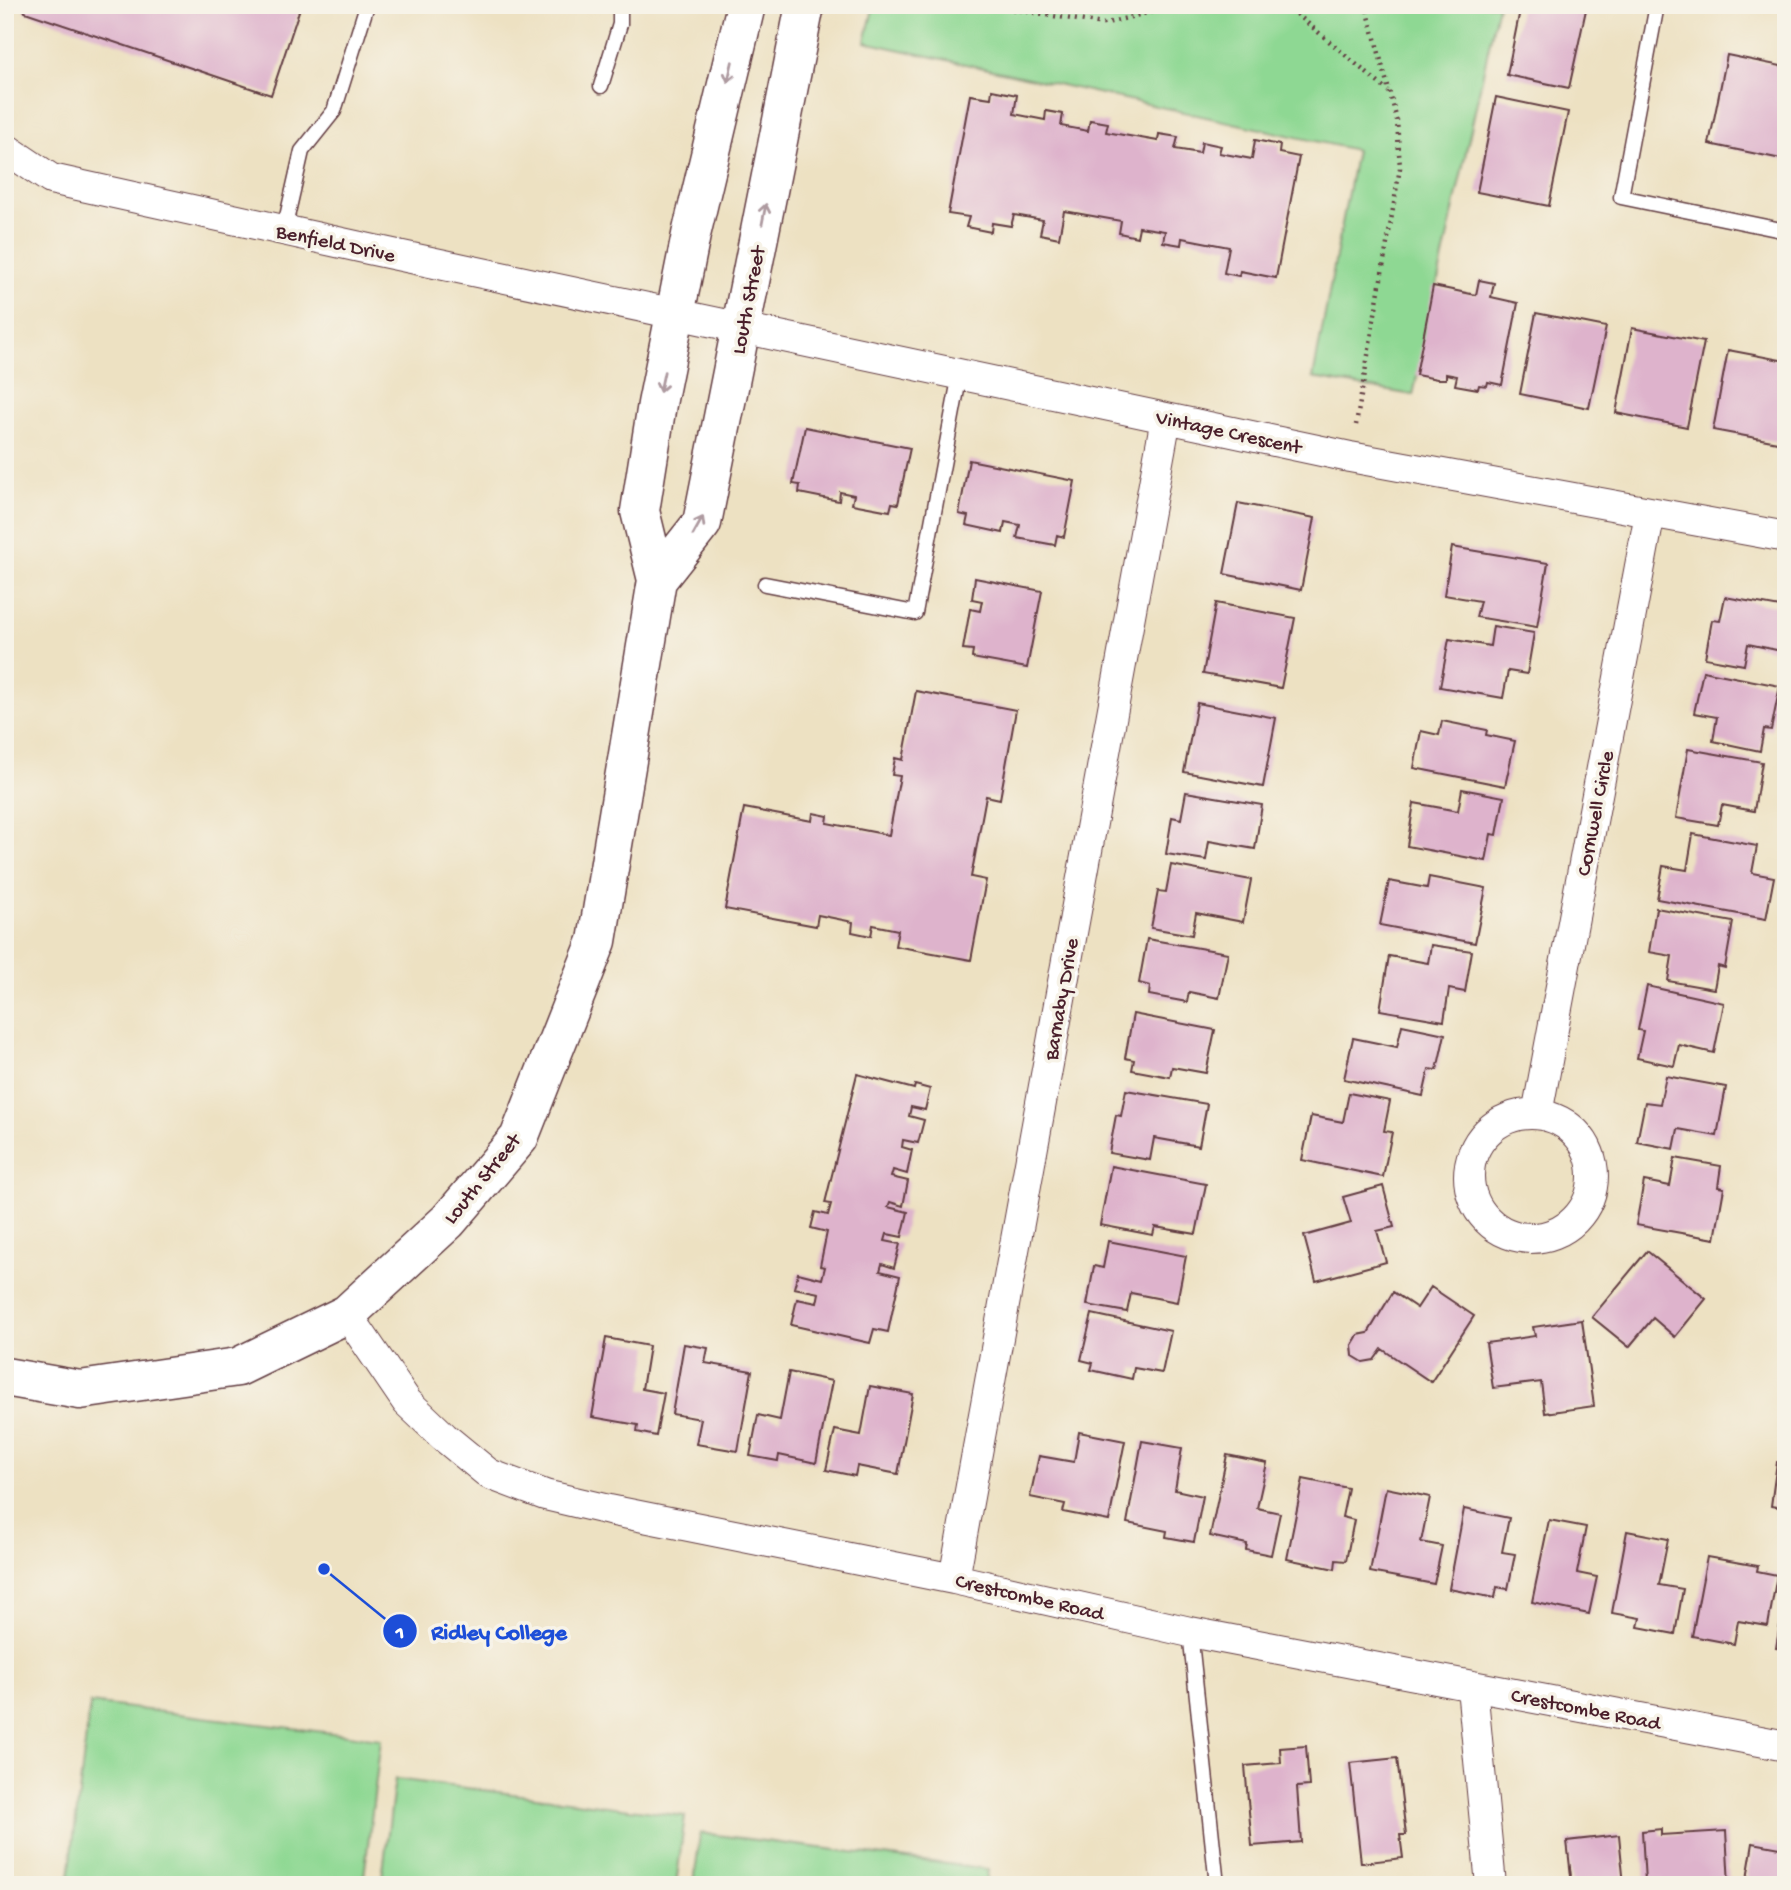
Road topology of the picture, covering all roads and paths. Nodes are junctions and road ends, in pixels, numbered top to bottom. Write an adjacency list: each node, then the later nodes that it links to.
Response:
1 (367, 5): 13 (lane)
2 (620, 5): 10 (lane)
3 (746, 5): 15 (main road, Louth Street, one-way to 15)
4 (806, 5): 16 (main road, Louth Street, one-way to 4)
5 (985, 5): 6 (path)
6 (1167, 5)
7 (1286, 5): 11 (path)
8 (1366, 5): 11 (path)
9 (1657, 5): 14 (lane)
10 (601, 86)
11 (1389, 92): 19 (path)
12 (5, 148): 13 (street, Benfield Drive)
13 (284, 230): 15 (street, Benfield Drive)
14 (1786, 231)
15 (675, 315): 16 (street, Vintage Crescent); 22 (main road, Louth Street, one-way to 22)
16 (741, 329): 17 (street, Vintage Crescent); 22 (main road, Louth Street, one-way to 16)
17 (960, 374): 18 (street, Vintage Crescent); 23 (lane)
18 (1166, 418): 19 (street, Vintage Crescent); 27 (street, Barnaby Drive)
19 (1350, 457): 20 (street, Vintage Crescent)
20 (1650, 513): 21 (street, Vintage Crescent); 24 (street, Cornwell Circle)
21 (1786, 537)
22 (657, 580): 25 (main road, Louth Street)
23 (765, 584)
24 (1537, 1114): 24 (street)
25 (347, 1314): 26 (main road, Louth Street); 27 (street, Crestcombe Road)
26 (5, 1377)
27 (954, 1579): 28 (street, Crestcombe Road)
28 (1191, 1632): 29 (street, Crestcombe Road); 31 (lane)
29 (1472, 1686): 30 (street, Crestcombe Road); 32 (street)
30 (1786, 1746)
31 (1217, 1885)
32 (1491, 1885)

